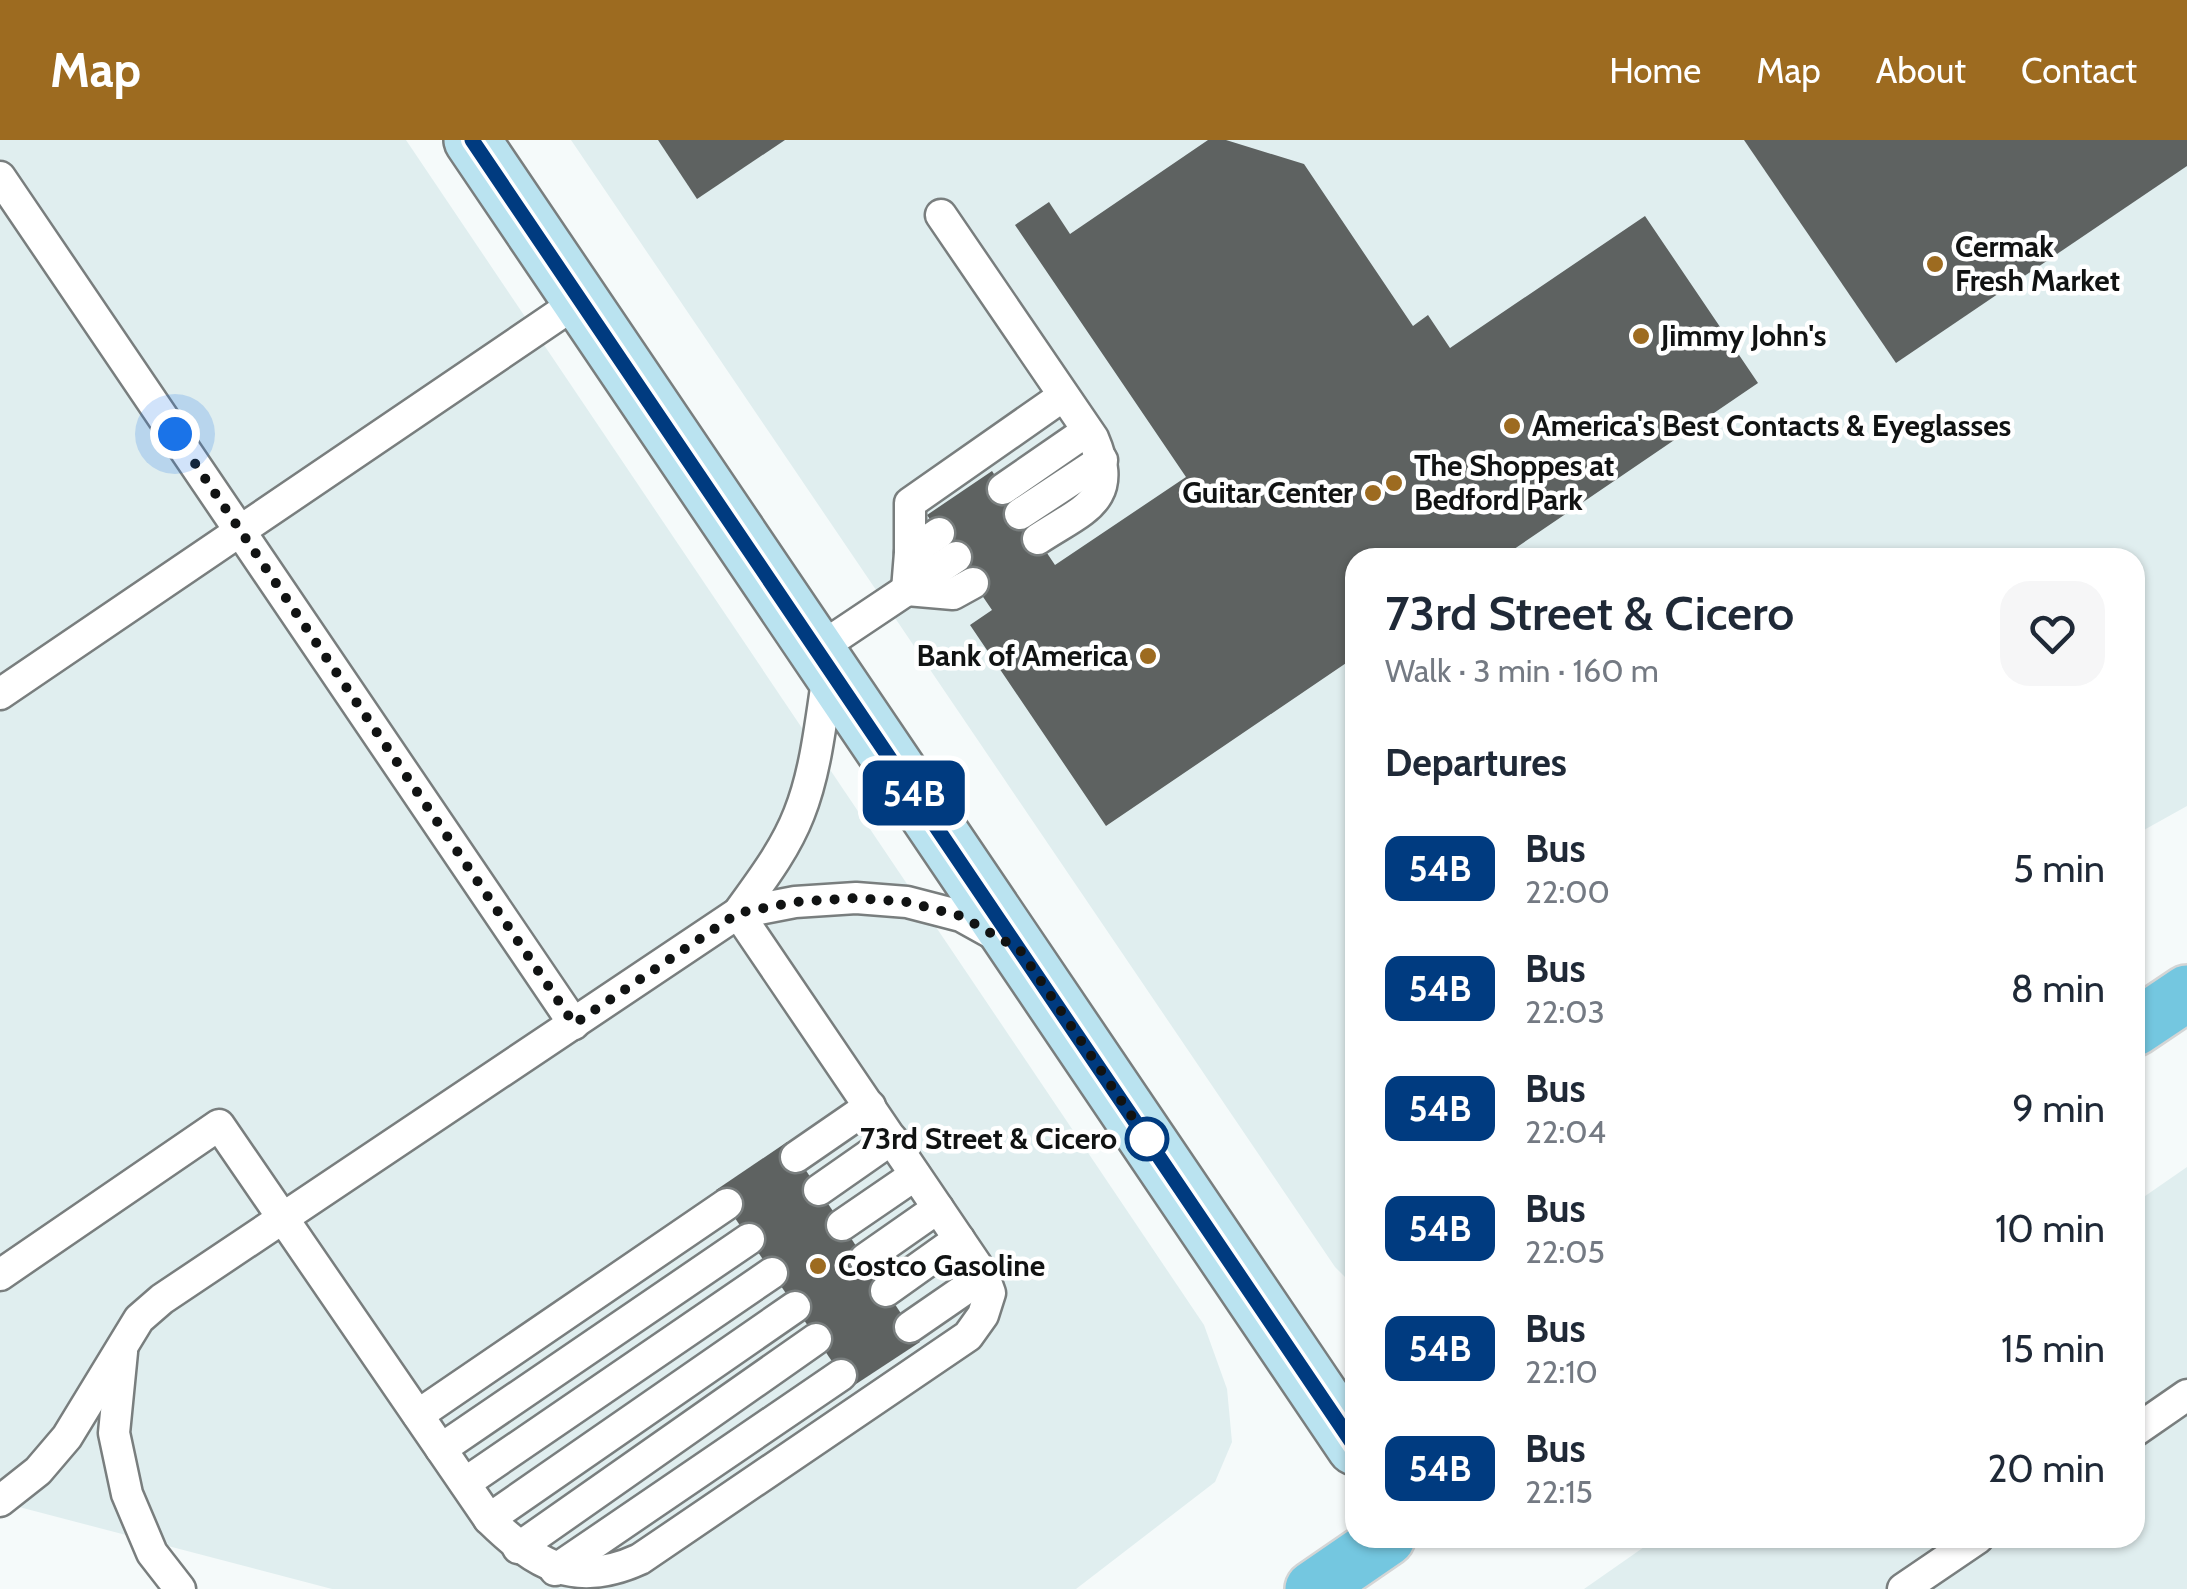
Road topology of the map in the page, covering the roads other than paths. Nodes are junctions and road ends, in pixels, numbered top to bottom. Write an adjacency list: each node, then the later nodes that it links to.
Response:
1 (472, 140): 4 (street)
2 (0, 177): 8 (lane)
3 (941, 215): 5 (lane)
4 (580, 300): 8 (lane); 12 (street)
5 (1063, 396): 6 (lane); 10 (lane)
6 (1087, 431): 7 (lane); 7 (lane)
7 (1102, 460): 9 (lane)
8 (241, 531): 13 (lane); 18 (lane)
9 (1038, 539)
10 (910, 553): 11 (lane); 11 (lane)
11 (907, 590): 12 (lane)
12 (823, 660): 14 (lane); 15 (street)
13 (0, 694)
14 (738, 913): 15 (lane); 18 (lane); 19 (lane)
15 (1020, 950): 43 (street)
16 (2187, 992): 17 (main road)
17 (2145, 1021)
18 (574, 1024): 26 (lane)
19 (870, 1106): 20 (lane); 21 (lane)
20 (892, 1139): 22 (lane); 23 (lane)
21 (796, 1157)
22 (915, 1175): 25 (lane); 27 (lane)
23 (819, 1190)
24 (726, 1204): 41 (lane)
25 (938, 1208): 29 (lane); 30 (lane)
26 (282, 1219): 32 (lane); 38 (lane); 41 (lane)
27 (842, 1225)
28 (749, 1238): 44 (lane)
29 (960, 1239): 33 (lane); 34 (lane)
30 (865, 1259)
31 (772, 1273): 45 (lane)
32 (0, 1274)
33 (984, 1276): 36 (lane); 51 (lane)
34 (886, 1291)
35 (795, 1306): 47 (lane)
36 (910, 1327)
37 (816, 1339): 48 (lane)
38 (123, 1344): 46 (lane); 52 (lane)
39 (841, 1374): 51 (lane)
40 (2187, 1395): 42 (lane)
41 (418, 1415): 44 (lane)
42 (2145, 1424)
43 (1345, 1432)
44 (441, 1449): 45 (lane)
45 (464, 1483): 47 (lane)
46 (0, 1501)
47 (489, 1519): 48 (lane)
48 (518, 1548): 51 (lane)
49 (1373, 1548): 53 (main road)
50 (1963, 1548): 54 (lane)
51 (555, 1570)
52 (180, 1589)
53 (1314, 1589)
54 (1903, 1589)

